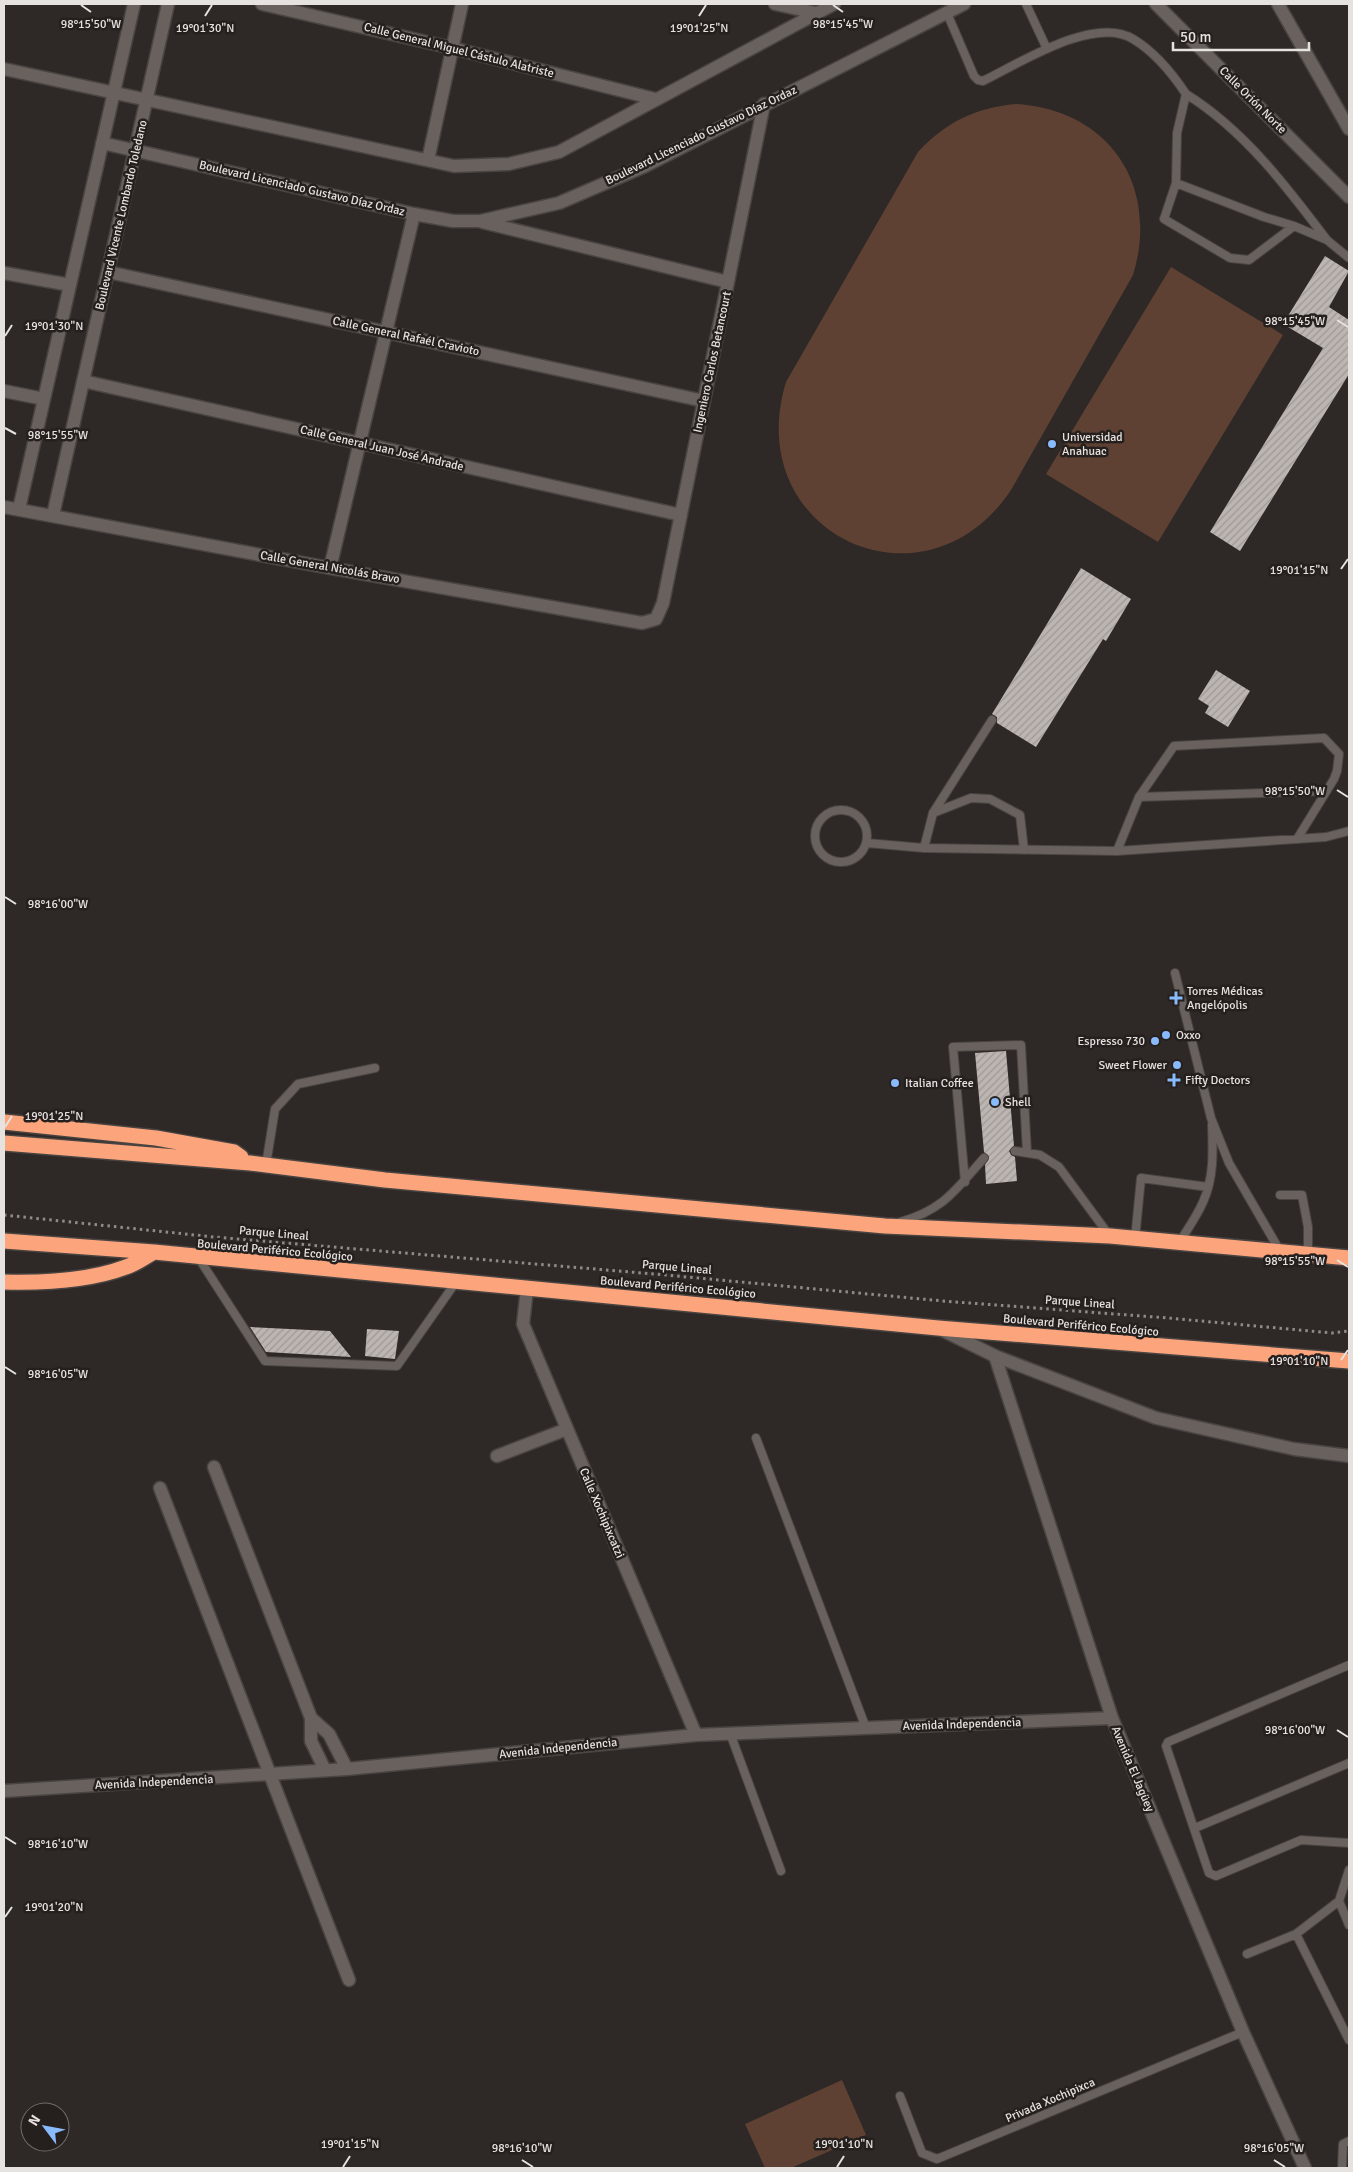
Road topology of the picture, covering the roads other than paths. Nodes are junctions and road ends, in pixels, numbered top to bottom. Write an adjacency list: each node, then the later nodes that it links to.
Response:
1 (134, 4): 16 (street)
2 (168, 4): 19 (street, Boulevard Vicente Lombardo Toledano)
3 (262, 4): 13 (street, Calle General Miguel Cástulo Alatriste)
4 (462, 4): 13 (street)
5 (775, 4): 12 (street)
6 (834, 4): 12 (street)
7 (964, 4): 11 (street, Boulevard Licenciado Gustavo Díaz Ordaz)
8 (1026, 4): 14 (lane)
9 (1156, 4): 26 (street, Calle Orión Norte)
10 (1278, 4): 21 (street)
11 (947, 12): 14 (lane); 20 (street, Boulevard Licenciado Gustavo Díaz Ordaz)
12 (816, 13): 18 (street)
13 (452, 48): 18 (street, Calle General Miguel Cástulo Alatriste); 24 (street)
14 (1047, 49): 17 (lane)
15 (4, 68): 16 (street)
16 (114, 94): 19 (street); 22 (street)
17 (1186, 94): 25 (lane); 30 (lane)
18 (655, 99): 24 (street)
19 (147, 100): 23 (street, Boulevard Vicente Lombardo Toledano); 24 (street)
20 (764, 104): 28 (street, Boulevard Licenciado Gustavo Díaz Ordaz); 34 (street, Ingeniero Carlos Betancourt)
21 (1349, 129)
22 (102, 143): 23 (street, Boulevard Licenciado Gustavo Díaz Ordaz); 35 (street)
23 (136, 150): 27 (street, Boulevard Licenciado Gustavo Díaz Ordaz); 32 (street, Boulevard Vicente Lombardo Toledano)
24 (428, 160)
25 (1176, 183): 29 (lane); 29 (lane)
26 (1349, 197)
27 (414, 214): 28 (street, Boulevard Licenciado Gustavo Díaz Ordaz); 36 (street)
28 (480, 221): 34 (street)
29 (1294, 226): 30 (lane)
30 (1327, 240): 31 (lane)
31 (1349, 258)
32 (108, 272): 36 (street, Calle General Rafaél Cravioto); 37 (street, Boulevard Vicente Lombardo Toledano)
33 (4, 273): 35 (street)
34 (728, 282): 40 (street, Ingeniero Carlos Betancourt)
35 (70, 285): 39 (street)
36 (386, 332): 40 (street, Calle General Rafaél Cravioto); 41 (street)
37 (83, 382): 41 (street, Calle General Juan José Andrade); 44 (street, Boulevard Vicente Lombardo Toledano)
38 (4, 391): 39 (street)
39 (44, 399): 43 (street)
40 (704, 400): 45 (street, Ingeniero Carlos Betancourt)
41 (360, 443): 45 (street, Calle General Juan José Andrade); 46 (street)
42 (4, 507): 43 (street, Calle General Nicolás Bravo)
43 (19, 509): 44 (street, Calle General Nicolás Bravo)
44 (53, 515): 46 (street, Calle General Nicolás Bravo)
45 (680, 515): 47 (street, Ingeniero Carlos Betancourt)
46 (330, 568): 47 (street, Calle General Nicolás Bravo)
47 (656, 618)
48 (992, 720): 51 (lane)
49 (1326, 791): 50 (lane); 50 (lane); 53 (lane)
50 (1139, 797): 57 (lane)
51 (933, 814): 55 (lane); 56 (lane)
52 (1349, 832): 53 (lane)
53 (1297, 839): 57 (lane)
54 (867, 843): 54 (lane); 55 (lane)
55 (924, 848): 56 (lane)
56 (1024, 850): 57 (lane)
57 (1117, 851)
58 (1175, 973): 60 (lane)
59 (375, 1068): 66 (lane)
60 (1211, 1118): 68 (lane); 75 (lane)
61 (4, 1122): 66 (highway)
62 (4, 1143): 66 (highway)
63 (1015, 1151): 64 (lane)
64 (1027, 1152): 67 (lane); 71 (lane)
65 (984, 1158): 67 (lane)
66 (258, 1164): 70 (highway)
67 (965, 1182): 70 (lane)
68 (1208, 1187): 72 (lane); 74 (lane)
69 (1280, 1195): 77 (lane)
70 (885, 1226): 71 (highway)
71 (1110, 1236): 72 (highway)
72 (1135, 1239): 74 (highway)
73 (4, 1241): 76 (highway, Boulevard Periférico Ecológico)
74 (1179, 1243): 75 (highway)
75 (1280, 1251): 77 (highway)
76 (154, 1252): 78 (highway, Boulevard Periférico Ecológico); 80 (highway)
77 (1308, 1253): 79 (highway)
78 (198, 1257): 81 (highway, Boulevard Periférico Ecológico); 81 (lane)
79 (1349, 1258)
80 (4, 1282)
81 (456, 1282): 82 (highway, Boulevard Periférico Ecológico)
82 (527, 1289): 83 (highway, Boulevard Periférico Ecológico); 86 (street, Calle Xochipixcatzi)
83 (938, 1328): 84 (street); 85 (highway, Boulevard Periférico Ecológico)
84 (995, 1356): 89 (street); 94 (street, Avenida El Jagüey)
85 (1349, 1361)
86 (567, 1429): 88 (street); 97 (street, Calle Xochipixcatzi)
87 (756, 1438): 95 (lane)
88 (497, 1456)
89 (1349, 1456)
90 (214, 1468): 93 (street)
91 (160, 1488): 101 (street)
92 (1349, 1667): 103 (lane)
93 (311, 1718): 99 (street); 100 (street)
94 (1112, 1718): 95 (street, Avenida Independencia); 112 (street, Avenida El Jagüey)
95 (866, 1728): 96 (street, Avenida Independencia)
96 (730, 1733): 97 (street, Avenida Independencia); 105 (lane)
97 (696, 1735): 99 (street, Avenida Independencia)
98 (1349, 1763): 103 (lane)
99 (347, 1769): 100 (street, Avenida Independencia)
100 (325, 1770): 101 (street, Avenida Independencia)
101 (270, 1775): 102 (street, Avenida Independencia); 111 (street)
102 (4, 1791)
103 (1194, 1828): 104 (lane)
104 (1349, 1844)
105 (781, 1870)
106 (1349, 1870): 107 (lane)
107 (1339, 1901): 108 (lane); 109 (lane)
108 (1349, 1925)
109 (1296, 1934): 110 (lane); 113 (lane)
110 (1247, 1954)
111 (349, 1980)
112 (1243, 2032): 114 (lane, Privada Xochipixca); 116 (street, Avenida El Jagüey)
113 (1349, 2040)
114 (900, 2096)
115 (1349, 2141): 117 (lane)
116 (1305, 2168)
117 (1342, 2168)

